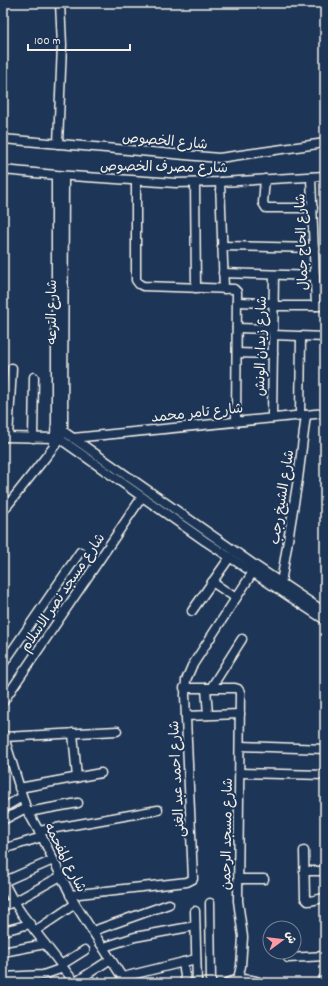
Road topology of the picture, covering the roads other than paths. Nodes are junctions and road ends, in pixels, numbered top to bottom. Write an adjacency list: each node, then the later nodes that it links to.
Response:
1 (60, 3): 4 (street)
2 (3, 139): 4 (street, شارع الخصوص)
3 (325, 143): 4 (street, شارع الخصوص)
4 (58, 144)
5 (3, 170): 6 (street, شارع مصرف الخصوص)
6 (60, 176): 10 (street, شارع مصرف الخصوص); 41 (street, شارع الترعه)
7 (325, 176): 8 (street, شارع مصرف الخصوص)
8 (312, 177): 9 (street, شارع مصرف الخصوص); 13 (street, شارع الحاج جمال)
9 (265, 179): 11 (street, شارع مصرف الخصوص); 13 (street)
10 (136, 181): 12 (street, شارع مصرف الخصوص); 19 (street)
11 (220, 182): 12 (street, شارع مصرف الخصوص); 14 (street)
12 (195, 183): 19 (street)
13 (313, 208): 15 (street, شارع الحاج جمال)
14 (222, 246): 15 (street); 16 (street)
15 (314, 248): 18 (street, شارع الحاج جمال)
16 (223, 273): 17 (street); 20 (street)
17 (274, 275): 18 (street); 24 (street, شارع زيدان الونش)
18 (315, 276): 21 (street, شارع الحاج جمال)
19 (196, 288): 20 (street)
20 (224, 289): 23 (street)
21 (316, 292): 22 (street); 25 (street, شارع الحاج جمال)
22 (325, 292)
23 (237, 302): 24 (street); 27 (street)
24 (274, 305): 25 (street); 28 (street, شارع زيدان الونش)
25 (316, 306): 26 (street)
26 (325, 306)
27 (237, 328): 28 (street); 31 (street)
28 (273, 332): 29 (street); 32 (street, شارع زيدان الونش)
29 (301, 336): 30 (street); 36 (street, شارع الشيخ رجب)
30 (325, 337)
31 (237, 353): 32 (street); 38 (street)
32 (273, 354): 37 (street, شارع زيدان الونش)
33 (12, 368): 39 (street)
34 (34, 377): 40 (street)
35 (325, 413): 36 (street, شارع تامر محمد)
36 (303, 415): 37 (street, شارع تامر محمد); 50 (street, شارع الشيخ رجب)
37 (272, 418): 38 (street, شارع تامر محمد)
38 (236, 421): 42 (street, شارع تامر محمد)
39 (6, 437): 40 (street)
40 (33, 438): 41 (street)
41 (58, 438): 42 (street); 43 (street); 44 (street)
42 (73, 438): 50 (street)
43 (142, 497): 47 (street); 59 (street, شارع مسجد نصر الاسلام)
44 (7, 500): 45 (street)
45 (3, 511)
46 (80, 552): 56 (street)
47 (230, 557): 48 (street); 49 (street)
48 (253, 572): 51 (street, شارع احمد عبد الغنى); 54 (street)
49 (212, 582): 51 (street); 52 (street)
50 (281, 583): 53 (street)
51 (236, 598): 57 (street, شارع احمد عبد الغنى)
52 (192, 611)
53 (325, 612)
54 (325, 620)
55 (242, 639): 58 (street)
56 (3, 664)
57 (184, 688): 58 (street); 62 (street, شارع احمد عبد الغنى)
58 (209, 688): 60 (street, شارع مسجد الرحمن); 61 (street)
59 (3, 702)
60 (240, 714): 61 (street); 66 (street, شارع مسجد الرحمن)
61 (208, 715): 62 (street)
62 (186, 716): 89 (street, شارع احمد عبد الغنى)
63 (117, 731): 64 (street)
64 (73, 733): 65 (street); 71 (street)
65 (4, 739): 72 (street, شارع المفحمه)
66 (240, 746): 67 (street); 69 (street, شارع مسجد الرحمن)
67 (325, 749)
68 (102, 773): 71 (street)
69 (240, 773): 70 (street); 86 (street, شارع مسجد الرحمن)
70 (325, 775)
71 (77, 778): 72 (street)
72 (19, 788): 73 (street, شارع المفحمه)
73 (22, 797): 75 (street); 76 (street, شارع المفحمه)
74 (78, 803): 76 (street)
75 (3, 808)
76 (27, 810): 78 (street); 79 (street, شارع المفحمه)
77 (158, 810): 79 (street)
78 (3, 820)
79 (41, 834): 80 (street); 82 (street, شارع المفحمه)
80 (3, 849)
81 (304, 851): 83 (street)
82 (53, 860): 85 (street, شارع المفحمه); 88 (street)
83 (304, 871): 84 (street); 90 (street)
84 (325, 871)
85 (61, 876): 89 (street, شارع المفحمه); 91 (street)
86 (239, 879): 87 (street); 114 (street, شارع مسجد الرحمن)
87 (264, 879)
88 (3, 882): 91 (street)
89 (70, 895): 93 (street, شارع المفحمه)
90 (325, 898)
91 (14, 902): 95 (street); 97 (street)
92 (210, 903): 118 (street)
93 (75, 904): 100 (street); 101 (street, شارع المفحمه)
94 (169, 904): 101 (street)
95 (3, 906)
96 (195, 911): 98 (street)
97 (30, 924): 99 (street); 100 (street)
98 (195, 926): 103 (street); 109 (street)
99 (3, 931)
100 (35, 931): 102 (street)
101 (93, 931): 103 (street, شارع المفحمه)
102 (45, 944): 105 (street); 111 (street)
103 (104, 947): 108 (street, شارع المفحمه)
104 (85, 950): 111 (street)
105 (3, 952)
106 (325, 956): 107 (street)
107 (302, 957)
108 (111, 959): 113 (street, شارع المفحمه); 115 (street)
109 (196, 959): 110 (street); 117 (street)
110 (183, 962): 113 (street); 116 (street)
111 (62, 967): 112 (street); 115 (street)
112 (3, 978)
113 (124, 980)
114 (238, 981): 119 (street); 120 (street)
115 (75, 983)
116 (186, 983)
117 (197, 983)
118 (210, 983)
119 (228, 983)
120 (262, 983)

